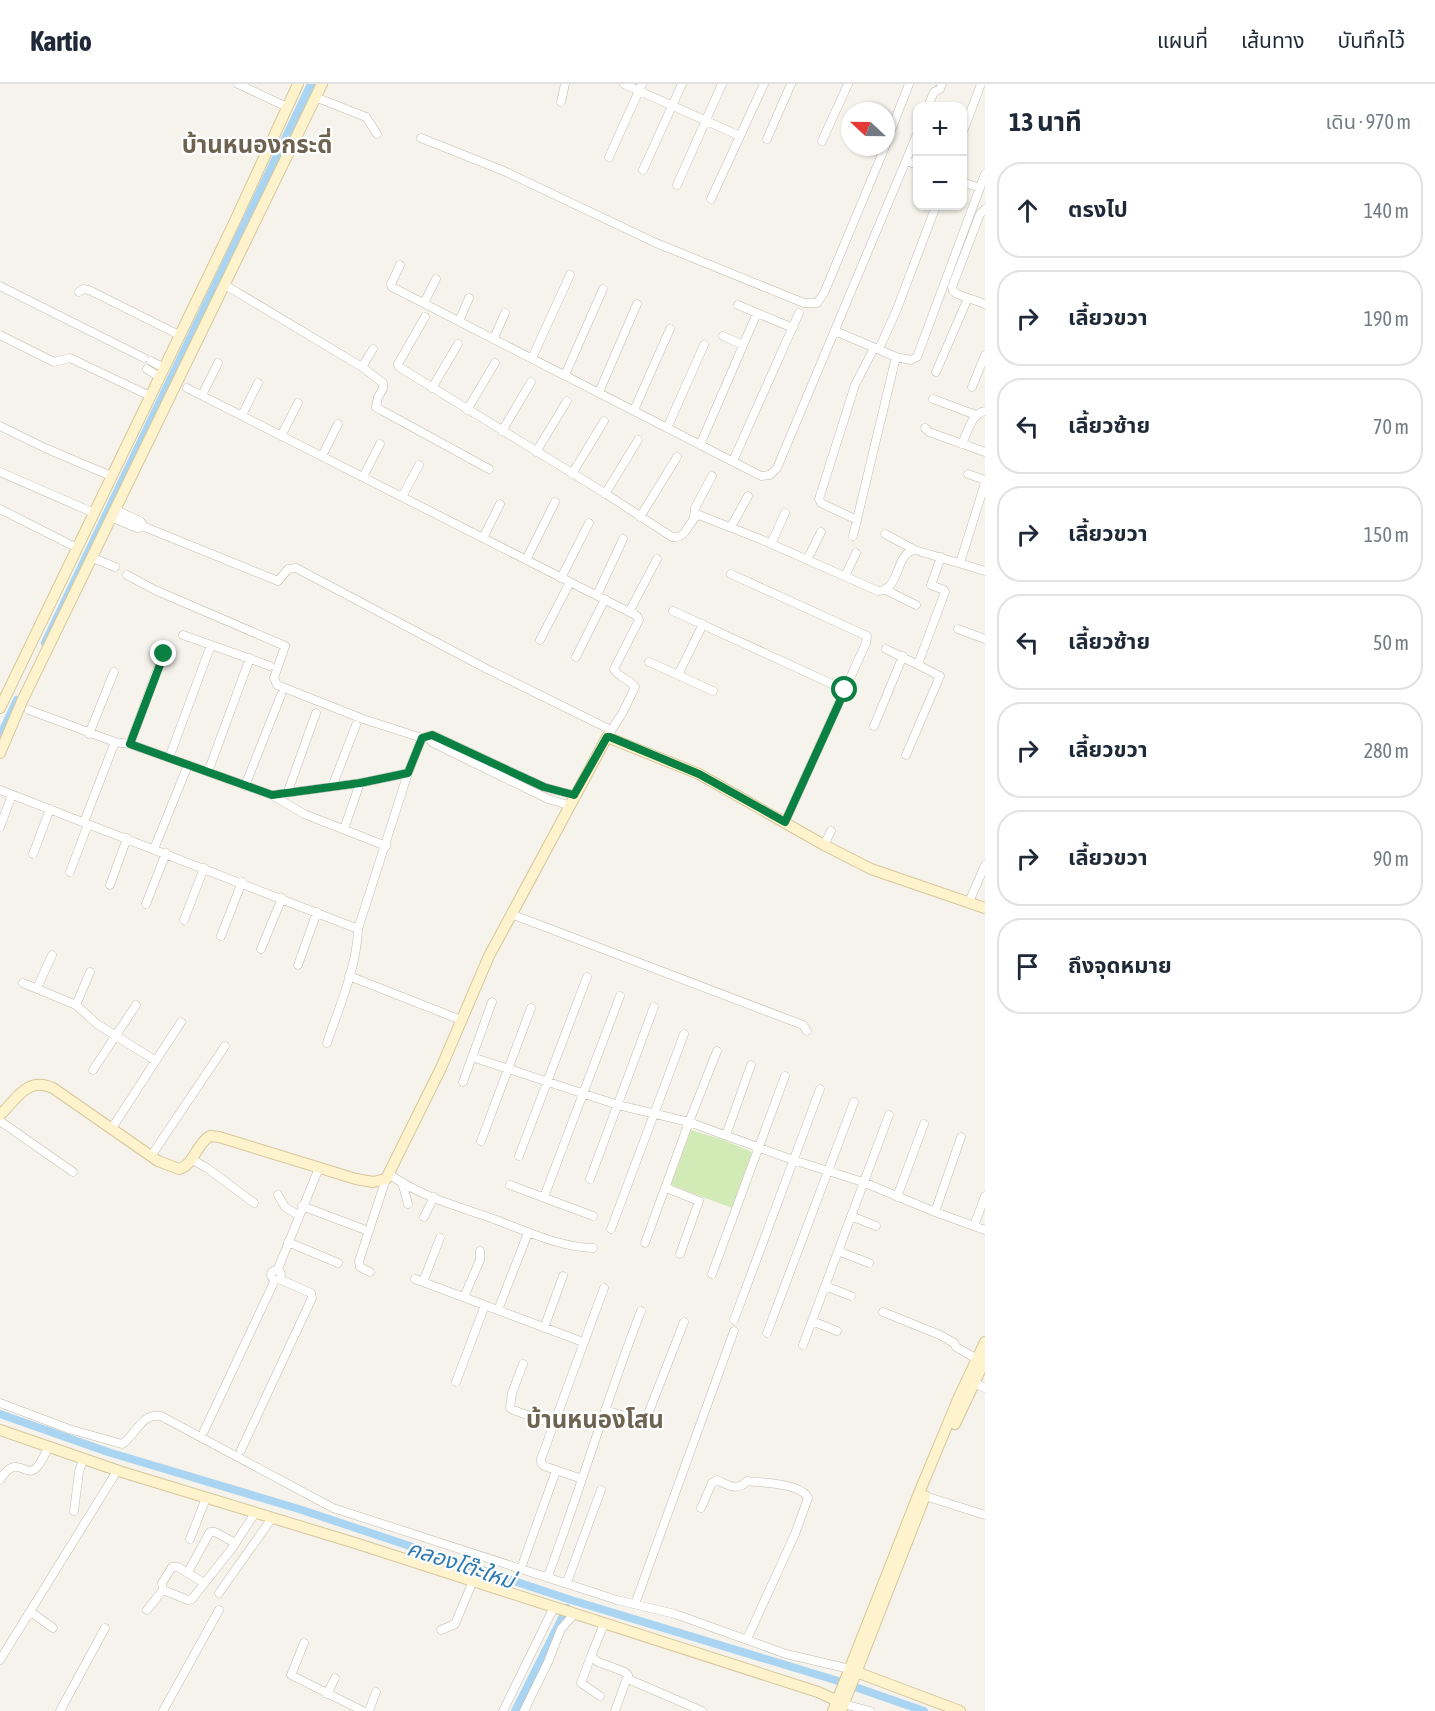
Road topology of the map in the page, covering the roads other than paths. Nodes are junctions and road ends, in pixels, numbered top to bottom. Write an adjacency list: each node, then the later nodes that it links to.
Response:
1 (238, 84): 20 (street)
2 (298, 84): 20 (street)
3 (322, 84): 17 (street)
4 (565, 84): 18 (street)
5 (624, 84): 15 (street)
6 (682, 84): 19 (street)
7 (722, 84): 22 (street)
8 (764, 84): 25 (street)
9 (791, 84): 27 (street)
10 (841, 84): 11 (street)
11 (848, 84): 28 (street)
12 (909, 84): 21 (street)
13 (942, 84): 16 (street)
14 (981, 84): 23 (street)
15 (640, 88): 19 (street); 31 (street)
16 (933, 88)
17 (315, 98): 24 (street); 45 (street)
18 (561, 102)
19 (672, 105): 22 (street); 34 (street)
20 (287, 107): 64 (street)
21 (895, 120)
22 (705, 121): 25 (street); 37 (street)
23 (967, 123)
24 (377, 134)
25 (740, 136): 39 (street)
26 (421, 138): 30 (street)
27 (767, 139)
28 (822, 141)
29 (913, 144): 32 (street)
30 (880, 156)
31 (609, 157)
32 (906, 161): 33 (street); 62 (street)
33 (913, 163)
34 (643, 170)
35 (985, 174): 38 (street)
36 (967, 183): 38 (street)
37 (677, 185)
38 (980, 188): 73 (street)
39 (711, 199)
40 (985, 209): 49 (street)
41 (934, 210): 70 (street)
42 (400, 265): 51 (street)
43 (570, 275): 74 (street)
44 (436, 279): 51 (street)
45 (225, 285): 77 (street); 130 (street)
46 (0, 286): 78 (street)
47 (603, 289): 80 (street)
48 (79, 292): 64 (street)
49 (968, 297): 53 (street); 79 (street)
50 (469, 298): 59 (street)
51 (424, 303): 59 (street)
52 (637, 304): 86 (street)
53 (985, 304)
54 (738, 305): 57 (street)
55 (505, 313): 66 (street)
56 (800, 313): 60 (street)
57 (757, 314): 60 (street); 69 (street)
58 (425, 317): 85 (street)
59 (459, 321): 66 (street)
60 (793, 328): 112 (street)
61 (670, 329): 93 (street)
62 (835, 331): 70 (street); 112 (street)
63 (0, 335): 88 (street)
64 (179, 335): 78 (street)
65 (723, 336): 69 (street)
66 (494, 338): 74 (street)
67 (458, 344): 85 (street)
68 (704, 345): 100 (street)
69 (743, 345): 107 (street)
70 (876, 348): 73 (street); 133 (street)
71 (374, 349): 77 (street)
72 (985, 355): 83 (street)
73 (896, 357): 133 (street)
74 (532, 358): 80 (street)
75 (218, 363): 87 (street)
76 (495, 363): 92 (street)
77 (362, 367): 114 (street)
78 (161, 372): 88 (street)
79 (936, 372)
80 (565, 375): 86 (street)
81 (531, 382): 102 (street)
82 (258, 383): 96 (street)
83 (972, 387)
84 (187, 388): 87 (street)
85 (432, 388): 92 (street)
86 (599, 393): 93 (street)
87 (202, 395): 96 (street)
88 (150, 396): 118 (street)
89 (933, 399): 95 (street)
90 (567, 401): 108 (street)
91 (298, 403): 103 (street)
92 (467, 410): 102 (street)
93 (634, 410): 100 (street)
94 (985, 411): 95 (street)
95 (976, 415): 106 (street)
96 (242, 416): 103 (street)
97 (604, 421): 116 (street)
98 (338, 424): 110 (street)
99 (0, 426): 118 (street)
100 (667, 428): 107 (street)
101 (925, 428): 106 (street)
102 (502, 431): 108 (street)
103 (281, 436): 110 (street)
104 (638, 440): 122 (street)
105 (380, 444): 120 (street)
106 (962, 444): 109 (street)
107 (700, 445): 112 (street)
108 (537, 452): 116 (street)
109 (985, 452)
110 (322, 456): 120 (street)
111 (676, 457): 131 (street)
112 (733, 461)
113 (419, 465): 124 (street)
114 (489, 469)
115 (0, 472): 128 (street)
116 (572, 474): 122 (street)
117 (968, 474): 121 (street)
118 (111, 476): 128 (street)
119 (712, 476): 132 (street)
120 (363, 477): 124 (street)
121 (985, 482): 150 (street)
122 (605, 494): 131 (street)
123 (748, 496): 135 (street)
124 (402, 497): 139 (street)
125 (555, 502): 148 (street)
126 (500, 504): 139 (street)
127 (0, 509): 142 (street)
128 (94, 513): 142 (street)
129 (785, 513): 141 (street)
130 (115, 514): 146 (street); 189 (street)
131 (640, 517): 132 (street)
132 (694, 517): 135 (street)
133 (857, 520): 138 (street)
134 (589, 523): 156 (street)
135 (731, 528): 141 (street)
136 (821, 532): 149 (street)
137 (885, 534): 143 (street)
138 (853, 536)
139 (483, 538): 148 (street)
140 (623, 539): 159 (street)
141 (771, 544): 149 (street)
142 (77, 548): 183 (street)
143 (915, 550): 145 (street); 158 (street)
144 (856, 553): 155 (street)
145 (941, 557): 150 (street); 176 (street)
146 (93, 558): 151 (street); 193 (street)
147 (657, 559): 163 (street)
148 (526, 560): 156 (street)
149 (807, 560): 155 (street)
150 (960, 563): 152 (street)
151 (115, 567)
152 (985, 571)
153 (127, 574): 190 (street)
154 (731, 574): 180 (street)
155 (845, 576): 158 (street)
156 (561, 578): 157 (street)
157 (570, 582): 159 (street); 168 (street)
158 (886, 590): 161 (street)
159 (597, 595): 160 (street)
160 (605, 599): 163 (street); 172 (street)
161 (916, 605)
162 (673, 610): 164 (street)
163 (629, 612): 189 (street)
164 (704, 624): 179 (street); 180 (street)
165 (958, 629): 167 (street)
166 (183, 635): 169 (street)
167 (985, 639)
168 (540, 640)
169 (211, 645): 174 (street); 195 (street)
170 (886, 649): 173 (street)
171 (164, 654): 192 (street)
172 (576, 657)
173 (903, 657): 176 (street); 187 (street)
174 (250, 658): 177 (street); 197 (street)
175 (649, 662): 179 (street)
176 (918, 664): 194 (street)
177 (270, 666)
178 (114, 672): 188 (street)
179 (678, 675): 181 (street)
180 (845, 690): 208 (street)
181 (713, 691)
182 (281, 695): 200 (street)
183 (0, 708)
184 (29, 710): 188 (street)
185 (316, 713): 203 (street)
186 (356, 725): 201 (street)
187 (874, 726)
188 (89, 734): 191 (street)
189 (609, 734): 206 (street); 208 (street)
190 (424, 738): 198 (street); 206 (street)
191 (115, 742): 192 (street); 209 (street)
192 (130, 744): 195 (street)
193 (0, 753)
194 (906, 755)
195 (169, 758): 196 (street)
196 (188, 765): 197 (street); 216 (street)
197 (208, 772): 200 (street)
198 (408, 773): 199 (street); 215 (street)
199 (360, 783): 201 (street); 211 (street)
200 (245, 786): 205 (street)
201 (332, 787): 203 (street)
202 (0, 790): 204 (street)
203 (287, 794): 205 (street)
204 (12, 795): 207 (street); 210 (street)
205 (272, 795): 211 (street)
206 (571, 800): 229 (street)
207 (50, 809): 209 (street); 218 (street)
208 (785, 822): 214 (street)
209 (86, 823): 213 (street); 221 (street)
210 (0, 827)
211 (344, 829): 215 (street)
212 (831, 831): 214 (street)
213 (127, 838): 216 (street); 223 (street)
214 (824, 845): 225 (street)
215 (386, 846): 231 (street)
216 (154, 849): 217 (street)
217 (166, 853): 220 (street); 226 (street)
218 (33, 854)
219 (985, 865): 225 (street)
220 (204, 868): 222 (street); 230 (street)
221 (70, 872)
222 (242, 882): 224 (street); 232 (street)
223 (110, 885)
224 (282, 898): 228 (street); 233 (street)
225 (969, 902): 227 (street)
226 (146, 904)
227 (985, 908)
228 (317, 912): 231 (street); 235 (street)
229 (512, 914): 247 (street); 249 (street)
230 (184, 921)
231 (358, 929): 237 (street)
232 (221, 936)
233 (261, 949)
234 (52, 955): 240 (street)
235 (298, 965)
236 (90, 972): 243 (street)
237 (349, 976): 247 (street); 252 (street)
238 (587, 977): 261 (street)
239 (23, 983): 240 (street)
240 (37, 988): 243 (street)
241 (620, 996): 264 (street)
242 (492, 1002): 255 (street)
243 (76, 1005): 251 (street)
244 (136, 1005): 251 (street)
245 (654, 1007): 266 (street)
246 (531, 1008): 258 (street)
247 (461, 1020): 285 (street)
248 (181, 1022): 256 (street)
249 (807, 1031)
250 (684, 1034): 268 (street)
251 (116, 1036): 256 (street); 259 (street)
252 (327, 1043)
253 (225, 1046): 278 (street)
254 (717, 1051): 271 (street)
255 (472, 1057): 258 (street); 262 (street)
256 (156, 1061): 273 (street)
257 (751, 1065): 274 (street)
258 (508, 1068): 261 (street); 276 (street)
259 (93, 1070)
260 (785, 1076): 277 (street)
261 (547, 1081): 264 (street); 279 (street)
262 (463, 1082)
263 (820, 1089): 281 (street)
264 (583, 1093): 266 (street); 294 (street)
265 (854, 1102): 283 (street)
266 (618, 1105): 268 (street); 286 (street)
267 (0, 1115): 273 (street)
268 (654, 1115): 271 (street); 307 (street)
269 (889, 1115): 288 (street)
270 (0, 1121): 284 (street)
271 (689, 1122): 274 (street); 290 (street)
272 (924, 1124): 295 (street)
273 (112, 1128): 278 (street)
274 (726, 1135): 277 (street)
275 (961, 1137): 299 (street)
276 (481, 1141)
277 (758, 1147): 281 (street); 320 (street)
278 (151, 1156): 280 (street)
279 (519, 1156)
280 (191, 1159): 282 (street); 296 (street)
281 (793, 1160): 283 (street); 331 (street)
282 (319, 1168): 285 (street); 298 (street)
283 (829, 1170): 288 (street); 337 (street)
284 (73, 1172)
285 (388, 1177): 287 (street); 319 (street)
286 (590, 1179)
287 (402, 1182): 293 (street); 297 (street)
288 (863, 1182): 295 (street); 302 (street)
289 (510, 1185): 294 (street)
290 (666, 1188): 312 (street); 316 (street)
291 (278, 1196): 300 (street)
292 (985, 1196): 304 (street)
293 (434, 1197): 303 (street); 309 (street)
294 (544, 1197): 301 (street)
295 (897, 1197): 299 (street)
296 (254, 1203)
297 (408, 1204)
298 (302, 1206): 300 (street); 306 (street)
299 (935, 1212): 304 (street)
300 (298, 1215): 311 (street)
301 (593, 1216)
302 (851, 1216): 305 (street); 315 (street)
303 (424, 1217)
304 (974, 1226): 308 (street)
305 (876, 1227)
306 (363, 1229)
307 (611, 1229)
308 (985, 1230)
309 (528, 1233): 313 (street); 328 (street)
310 (440, 1238): 326 (street)
311 (288, 1242): 317 (street); 322 (street)
312 (645, 1243)
313 (593, 1248)
314 (480, 1251): 326 (street)
315 (838, 1251): 318 (street); 323 (street)
316 (680, 1254)
317 (338, 1263)
318 (869, 1263)
319 (370, 1272)
320 (712, 1274)
321 (564, 1276): 334 (street)
322 (277, 1280): 352 (street); 354 (street)
323 (825, 1286): 325 (street); 332 (street)
324 (604, 1288): 338 (street)
325 (851, 1296)
326 (465, 1297): 327 (street)
327 (485, 1305): 328 (street); 343 (street)
328 (498, 1310): 334 (street)
329 (641, 1311): 347 (street)
330 (883, 1312): 342 (street)
331 (734, 1320)
332 (812, 1321): 336 (street); 340 (street)
333 (684, 1322): 348 (street)
334 (544, 1328): 338 (street)
335 (734, 1331): 378 (street)
336 (837, 1331)
337 (767, 1333)
338 (583, 1342): 350 (street)
339 (985, 1342): 342 (street)
340 (803, 1345)
341 (523, 1364): 350 (street)
342 (982, 1365): 344 (street); 392 (street)
343 (456, 1382)
344 (974, 1383): 345 (street); 361 (street)
345 (985, 1388)
346 (0, 1403): 370 (street)
347 (605, 1410): 348 (street); 358 (street)
348 (646, 1419): 349 (street)
349 (657, 1423)
350 (554, 1424): 357 (street)
351 (0, 1430): 353 (street)
352 (204, 1431)
353 (49, 1447): 355 (street); 359 (street)
354 (241, 1450)
355 (82, 1459): 356 (street); 364 (street)
356 (117, 1471): 362 (street); 382 (street)
357 (556, 1471): 358 (street); 370 (street)
358 (582, 1479): 372 (street)
359 (0, 1480)
360 (601, 1490): 374 (street)
361 (925, 1497): 366 (street); 392 (street)
362 (206, 1498): 365 (street); 368 (street)
363 (701, 1508): 388 (street)
364 (75, 1511)
365 (255, 1513): 367 (street); 369 (street)
366 (985, 1515)
367 (272, 1518): 373 (street); 377 (street)
368 (190, 1539)
369 (235, 1543): 371 (street); 375 (street)
370 (521, 1568): 372 (street)
371 (188, 1572): 375 (street); 376 (street)
372 (548, 1576): 374 (street)
373 (473, 1581): 379 (street); 387 (street)
374 (567, 1582): 378 (street)
375 (204, 1583): 376 (street)
376 (163, 1590): 381 (street)
377 (219, 1593)
378 (635, 1604): 388 (street)
379 (556, 1608): 383 (street); 403 (street)
380 (219, 1610): 400 (street)
381 (147, 1611)
382 (31, 1612): 385 (street); 391 (street)
383 (572, 1613): 384 (street); 404 (street)
384 (604, 1624): 390 (street); 398 (street)
385 (53, 1628)
386 (105, 1628): 399 (street)
387 (441, 1630)
388 (747, 1639): 392 (street)
389 (304, 1643): 396 (street)
390 (591, 1656): 394 (street); 397 (street)
391 (0, 1660)
392 (853, 1673): 398 (street); 408 (street)
393 (335, 1678): 396 (street)
394 (628, 1679): 405 (street); 406 (street)
395 (376, 1692): 402 (street)
396 (327, 1694): 401 (street)
397 (600, 1696)
398 (840, 1704): 407 (street)
399 (60, 1711)
400 (164, 1711)
401 (363, 1711)
402 (369, 1711)
403 (503, 1711)
404 (524, 1711)
405 (615, 1711)
406 (702, 1711)
407 (870, 1711)
408 (960, 1711)

